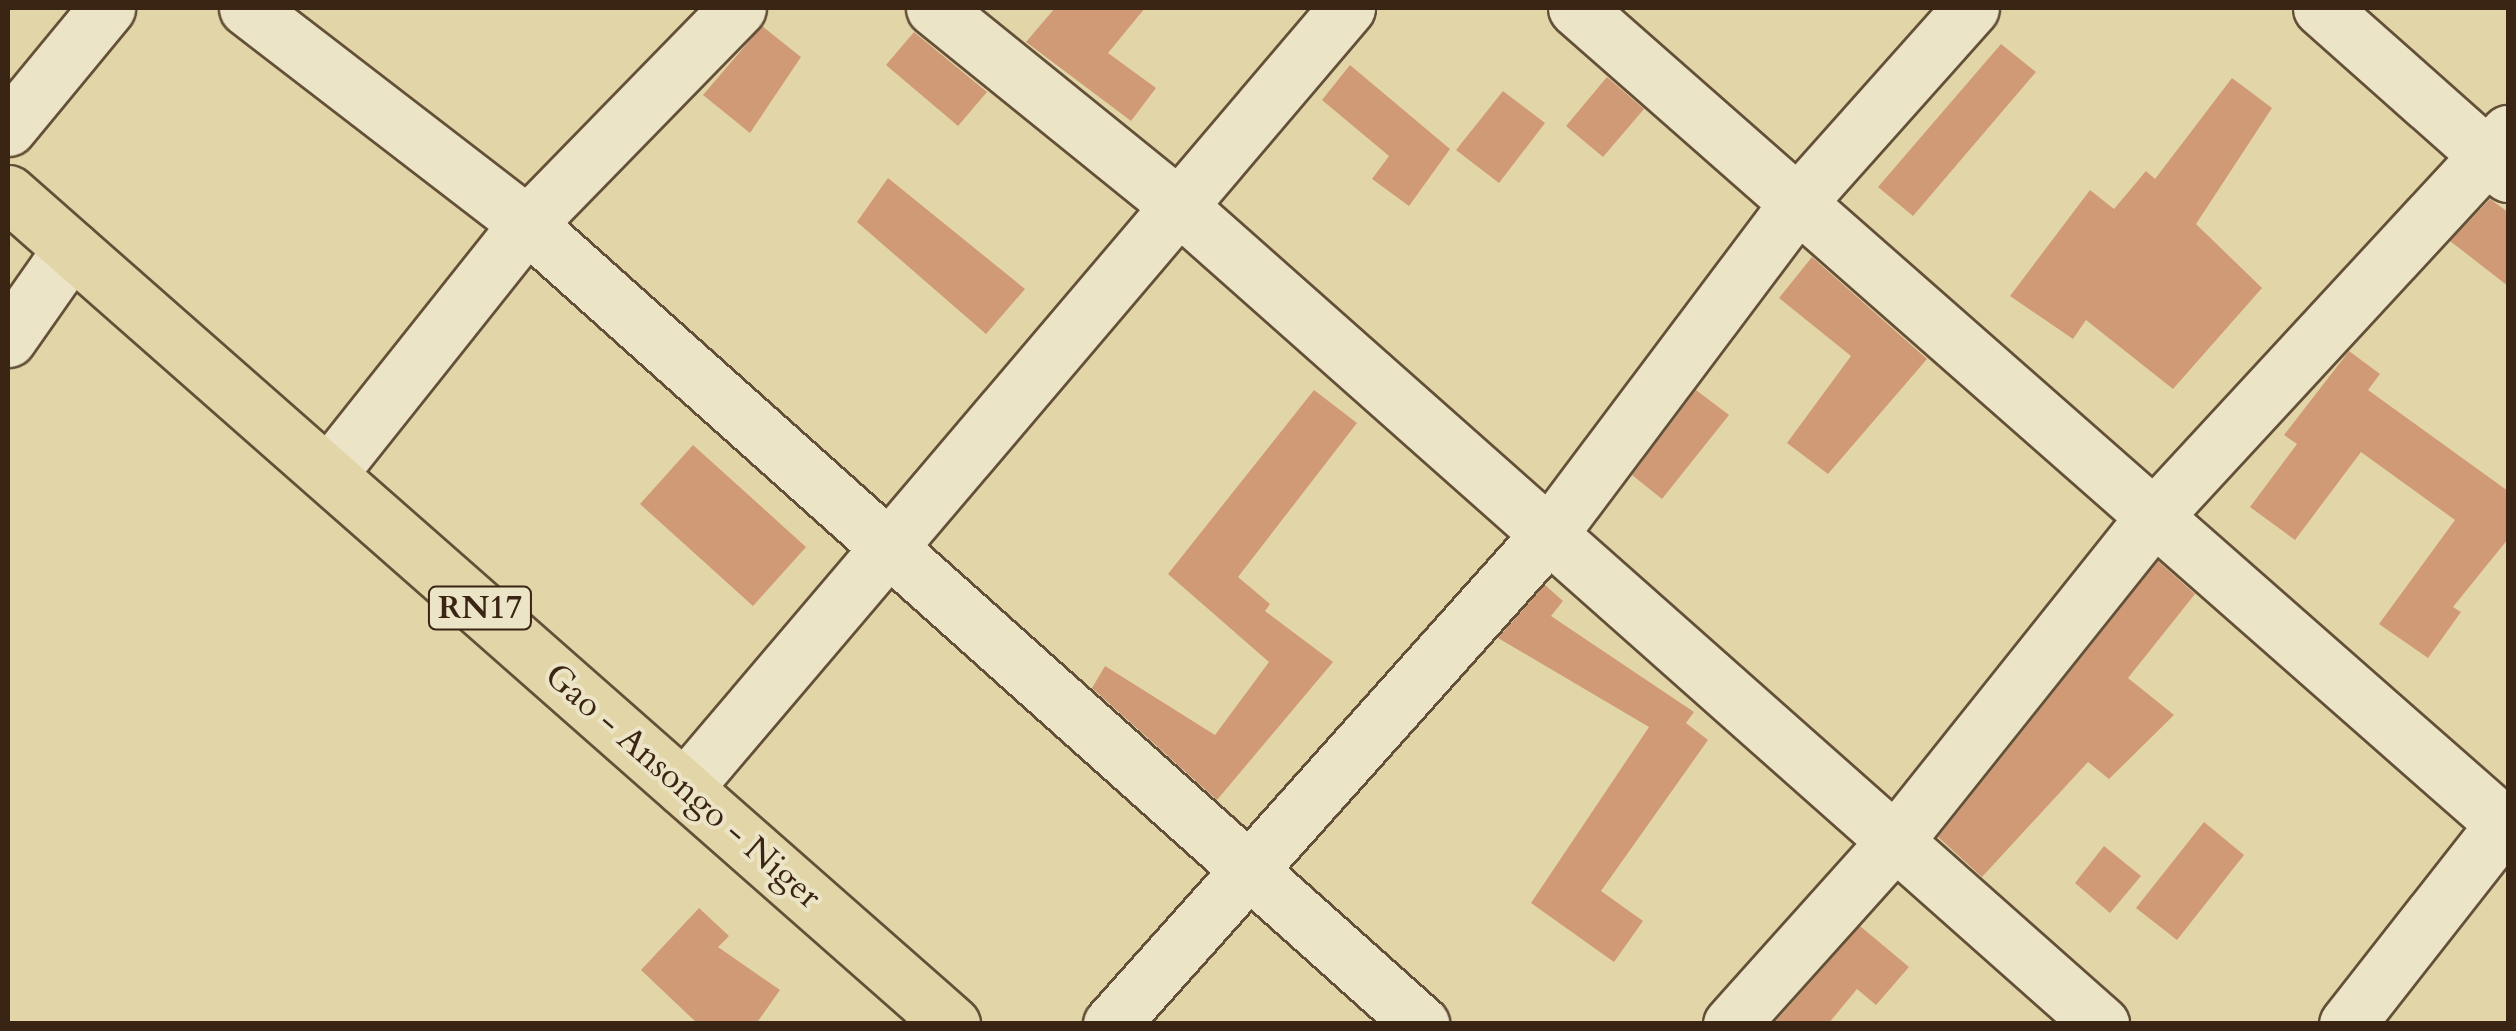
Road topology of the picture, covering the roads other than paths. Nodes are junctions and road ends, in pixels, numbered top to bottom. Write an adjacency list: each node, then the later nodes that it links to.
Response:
1 (107, 8): 9 (street)
2 (247, 8): 14 (street)
3 (738, 8): 14 (street)
4 (934, 8): 13 (street)
5 (1347, 8): 13 (street)
6 (1576, 8): 12 (street)
7 (1971, 8): 12 (street)
8 (2321, 8): 10 (street)
9 (8, 128)
10 (2501, 154): 18 (street)
11 (8, 192): 15 (main road, Gao - Ansongo - Niger / RN17)
12 (1798, 202): 18 (street); 19 (street)
13 (1182, 208): 19 (street); 20 (street)
14 (528, 224): 17 (street); 20 (street)
15 (71, 249): 16 (street); 17 (main road, Gao - Ansongo - Niger / RN17)
16 (8, 339)
17 (328, 474): 21 (main road, Gao - Ansongo - Niger / RN17)
18 (2154, 516): 22 (street); 23 (street)
19 (1549, 534): 23 (street); 24 (street)
20 (889, 556): 21 (street); 24 (street)
21 (684, 788): 25 (main road, Gao - Ansongo - Niger / RN17)
22 (2507, 824): 30 (street)
23 (1896, 841): 28 (street); 29 (street)
24 (1249, 872): 26 (street); 27 (street)
25 (952, 1024)
26 (1111, 1024)
27 (1421, 1024)
28 (1731, 1024)
29 (2100, 1024)
30 (2347, 1024)

